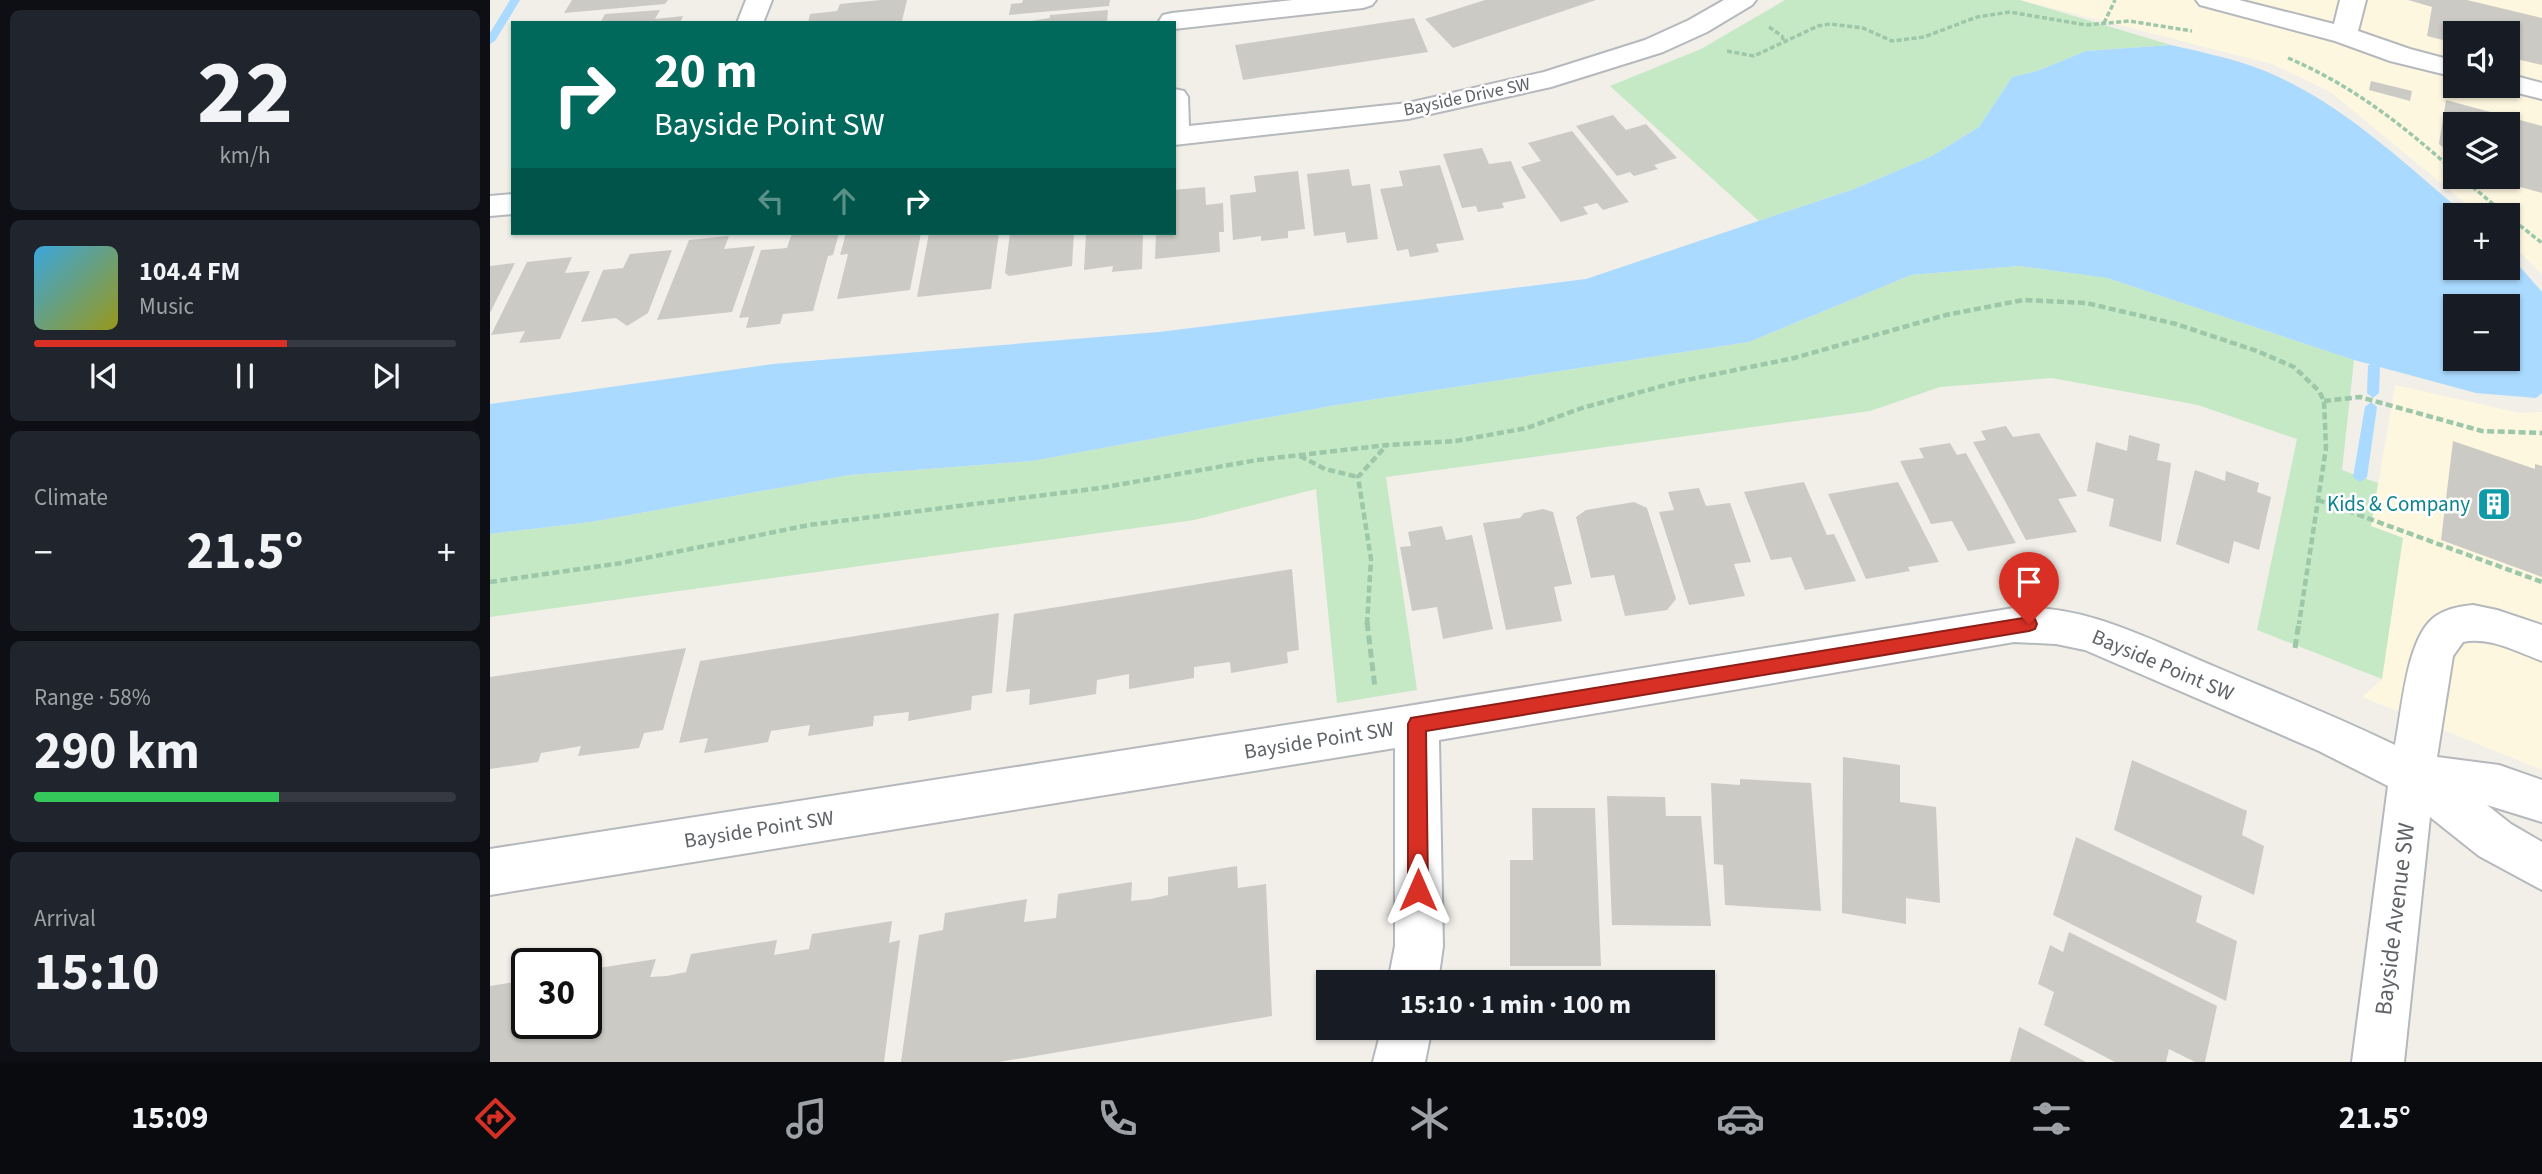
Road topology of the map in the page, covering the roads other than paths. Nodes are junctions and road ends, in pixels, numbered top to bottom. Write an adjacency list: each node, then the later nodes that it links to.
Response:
1 (759, 0): 7 (street)
2 (1743, 0): 12 (street, Bayside Drive SW)
3 (2209, 0): 8 (street)
4 (2353, 0): 8 (street)
5 (1355, 1): 6 (street)
6 (1172, 15)
7 (751, 21)
8 (2344, 35): 9 (street)
9 (2443, 66)
10 (2520, 85): 11 (street)
11 (2542, 91)
12 (1176, 136)
13 (511, 204): 14 (street)
14 (490, 206)
15 (2542, 643): 17 (street, Bayside Avenue SW)
16 (1400, 727): 17 (street, Bayside Point SW); 20 (street, Bayside Point SW); 21 (street)
17 (2412, 775): 18 (street); 19 (street); 24 (street, Bayside Avenue SW)
18 (2542, 801)
19 (2542, 867)
20 (490, 872)
21 (1415, 970)
22 (1404, 1040): 23 (street)
23 (1399, 1062)
24 (2378, 1062)

